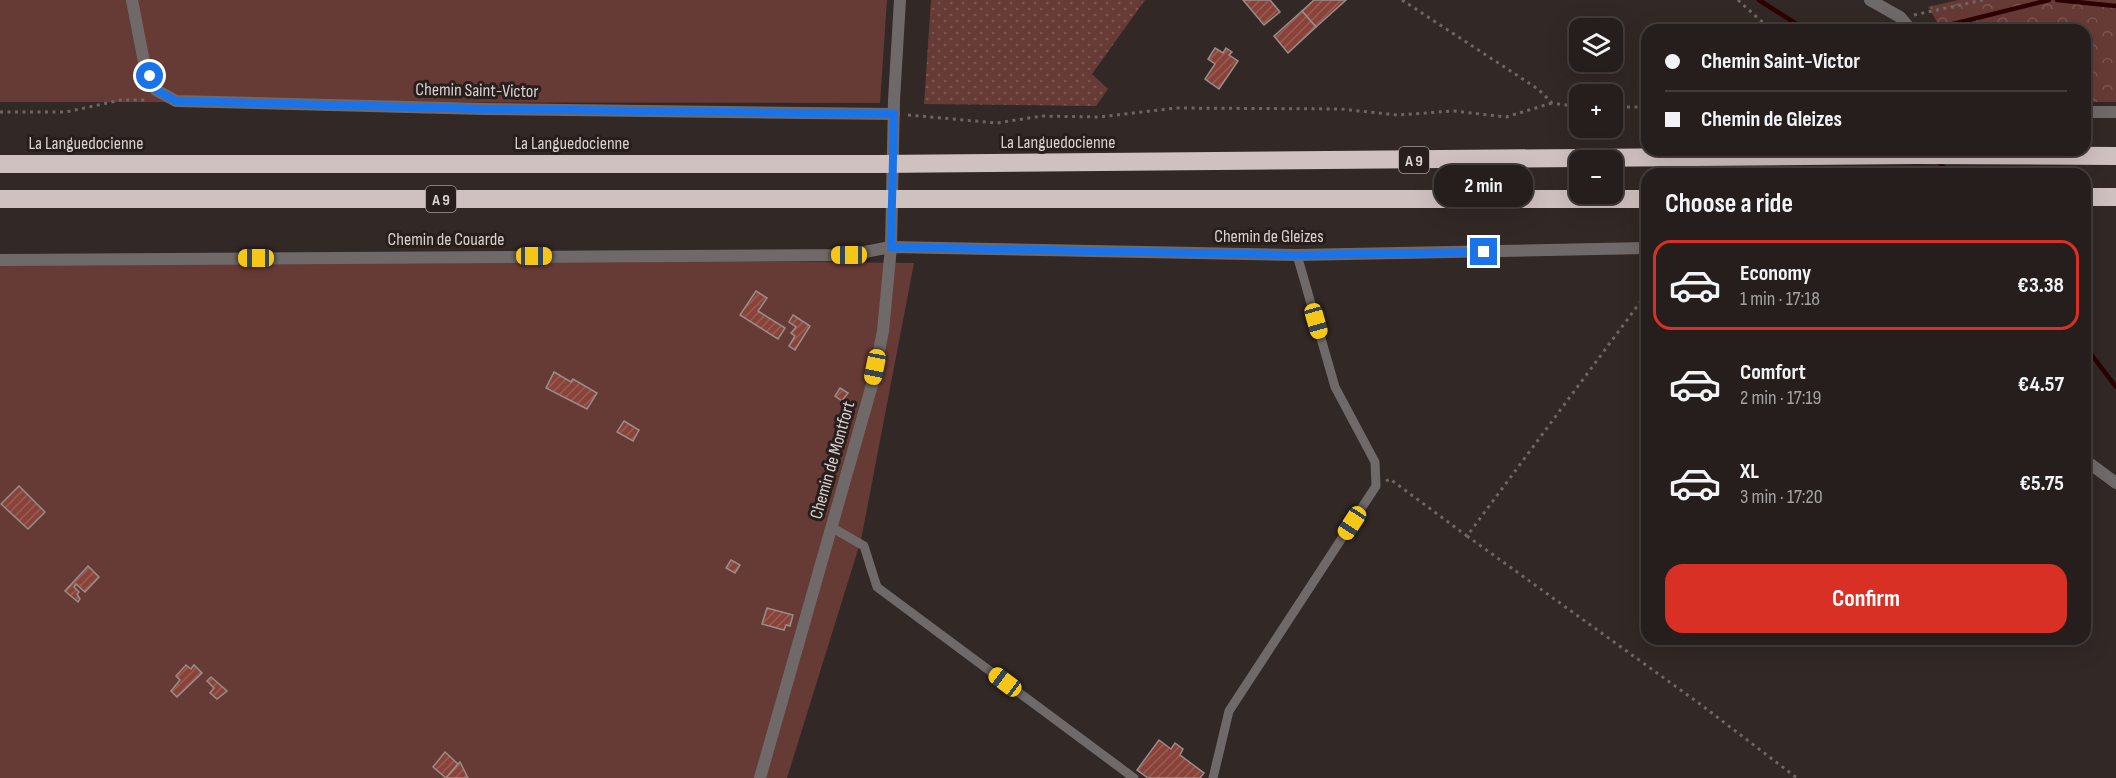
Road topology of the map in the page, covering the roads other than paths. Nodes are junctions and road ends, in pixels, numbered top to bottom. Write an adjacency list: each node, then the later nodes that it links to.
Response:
1 (132, 0): 7 (street, Chemin Saint-Victor)
2 (900, 0): 7 (street, Chemin de Montfort)
3 (1870, 0): 4 (street)
4 (1906, 24)
5 (2091, 112): 6 (street)
6 (2116, 112)
7 (894, 114): 18 (street, Chemin de Montfort)
8 (1804, 156): 13 (highway, La Languedocienne / A 9)
9 (2006, 156): 10 (highway, La Languedocienne / A 9)
10 (2091, 156)
11 (2091, 156): 12 (highway, La Languedocienne / A 9)
12 (2116, 156)
13 (0, 164)
14 (2091, 197): 15 (highway)
15 (2116, 197)
16 (1641, 199): 17 (highway, A 9)
17 (0, 200)
18 (891, 247): 20 (street, Chemin de Gleizes); 21 (street, Chemin de Couarde); 24 (street, Chemin de Montfort)
19 (1641, 248): 20 (street, Chemin de Gleizes)
20 (1297, 255): 27 (lane)
21 (0, 260)
22 (2091, 464): 23 (street)
23 (2116, 483)
24 (831, 527): 25 (street, Chemin de Montfort); 26 (lane)
25 (760, 778)
26 (1134, 778)
27 (1213, 778)

